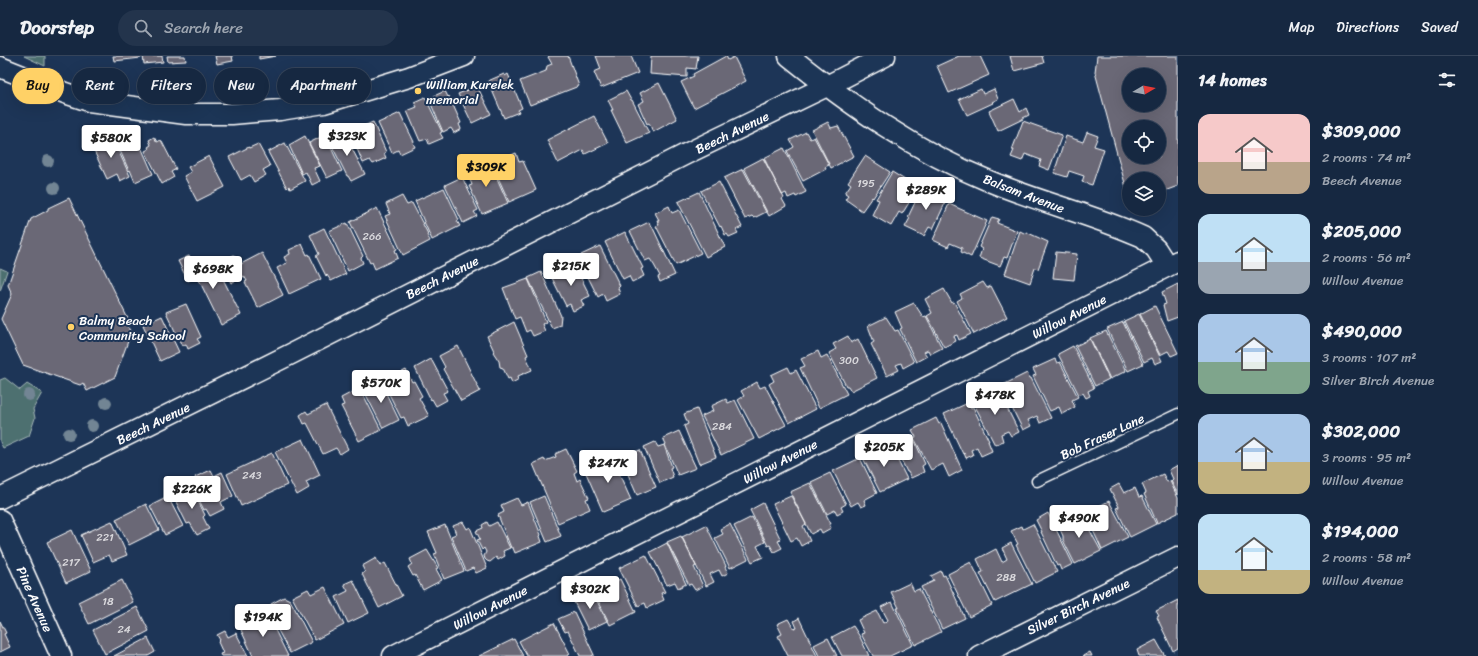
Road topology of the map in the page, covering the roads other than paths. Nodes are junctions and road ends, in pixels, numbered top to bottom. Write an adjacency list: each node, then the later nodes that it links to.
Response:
1 (464, 56): 4 (street)
2 (789, 56): 5 (street, Balsam Avenue)
3 (885, 56): 5 (street, Beech Avenue)
4 (0, 67)
5 (827, 86): 6 (street, Balsam Avenue); 9 (street, Beech Avenue)
6 (1172, 263): 13 (street, Willow Avenue)
7 (1178, 414): 8 (lane, Bob Fraser Lane)
8 (1036, 481)
9 (0, 498)
10 (0, 520): 12 (street, Pine Avenue)
11 (1178, 557): 14 (street, Silver Birch Avenue)
12 (61, 656)
13 (393, 656)
14 (979, 656)

